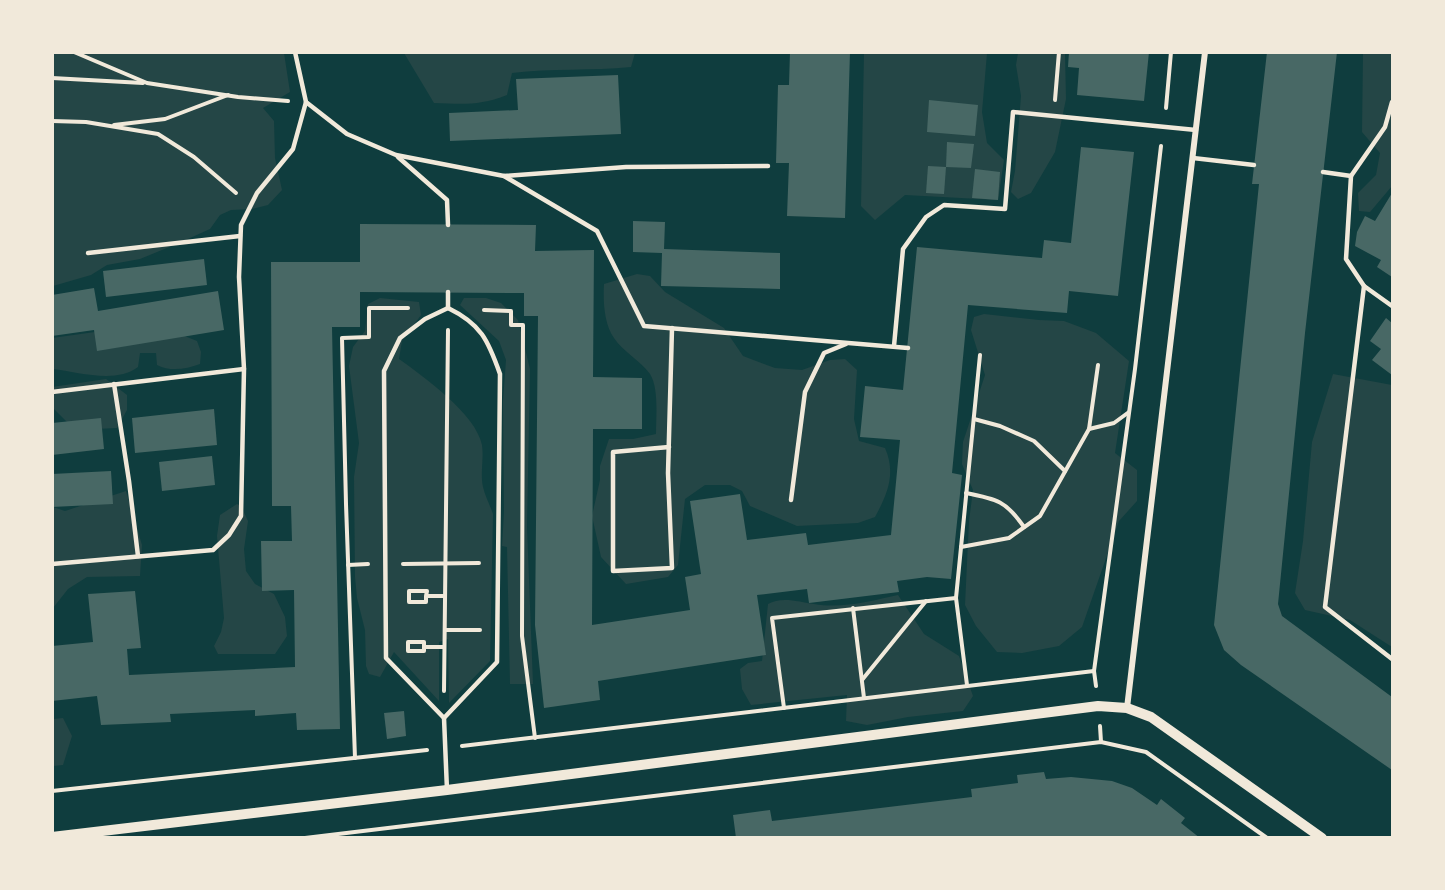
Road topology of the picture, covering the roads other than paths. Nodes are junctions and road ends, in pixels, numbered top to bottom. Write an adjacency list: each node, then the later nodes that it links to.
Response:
1 (295, 52): 3 (lane)
2 (1205, 52): 5 (street)
3 (306, 102): 6 (lane); 14 (lane)
4 (1392, 102): 12 (lane)
5 (1196, 130): 7 (street); 22 (lane)
6 (396, 156): 11 (lane); 13 (lane)
7 (1193, 158): 8 (lane); 32 (street)
8 (1254, 165)
9 (768, 166): 11 (lane)
10 (1323, 172): 12 (lane)
11 (504, 176): 20 (lane)
12 (1351, 176): 16 (lane)
13 (448, 225)
14 (240, 236): 15 (lane); 24 (lane)
15 (88, 253)
16 (1364, 286): 18 (lane); 31 (lane)
17 (448, 292): 19 (lane)
18 (1392, 306)
19 (448, 308): 33 (lane); 33 (lane)
20 (672, 328): 21 (lane); 27 (lane)
21 (849, 343): 22 (lane); 28 (lane)
22 (894, 346): 23 (lane)
23 (908, 348)
24 (244, 369): 25 (lane); 29 (lane)
25 (114, 384): 26 (lane); 29 (lane)
26 (52, 392)
27 (669, 447): 27 (lane)
28 (791, 500)
29 (138, 556): 30 (lane)
30 (52, 564)
31 (1392, 659)
32 (1126, 708): 34 (street); 36 (street)
33 (444, 718): 34 (lane)
34 (447, 790): 35 (street)
35 (52, 837)
36 (1322, 837)

